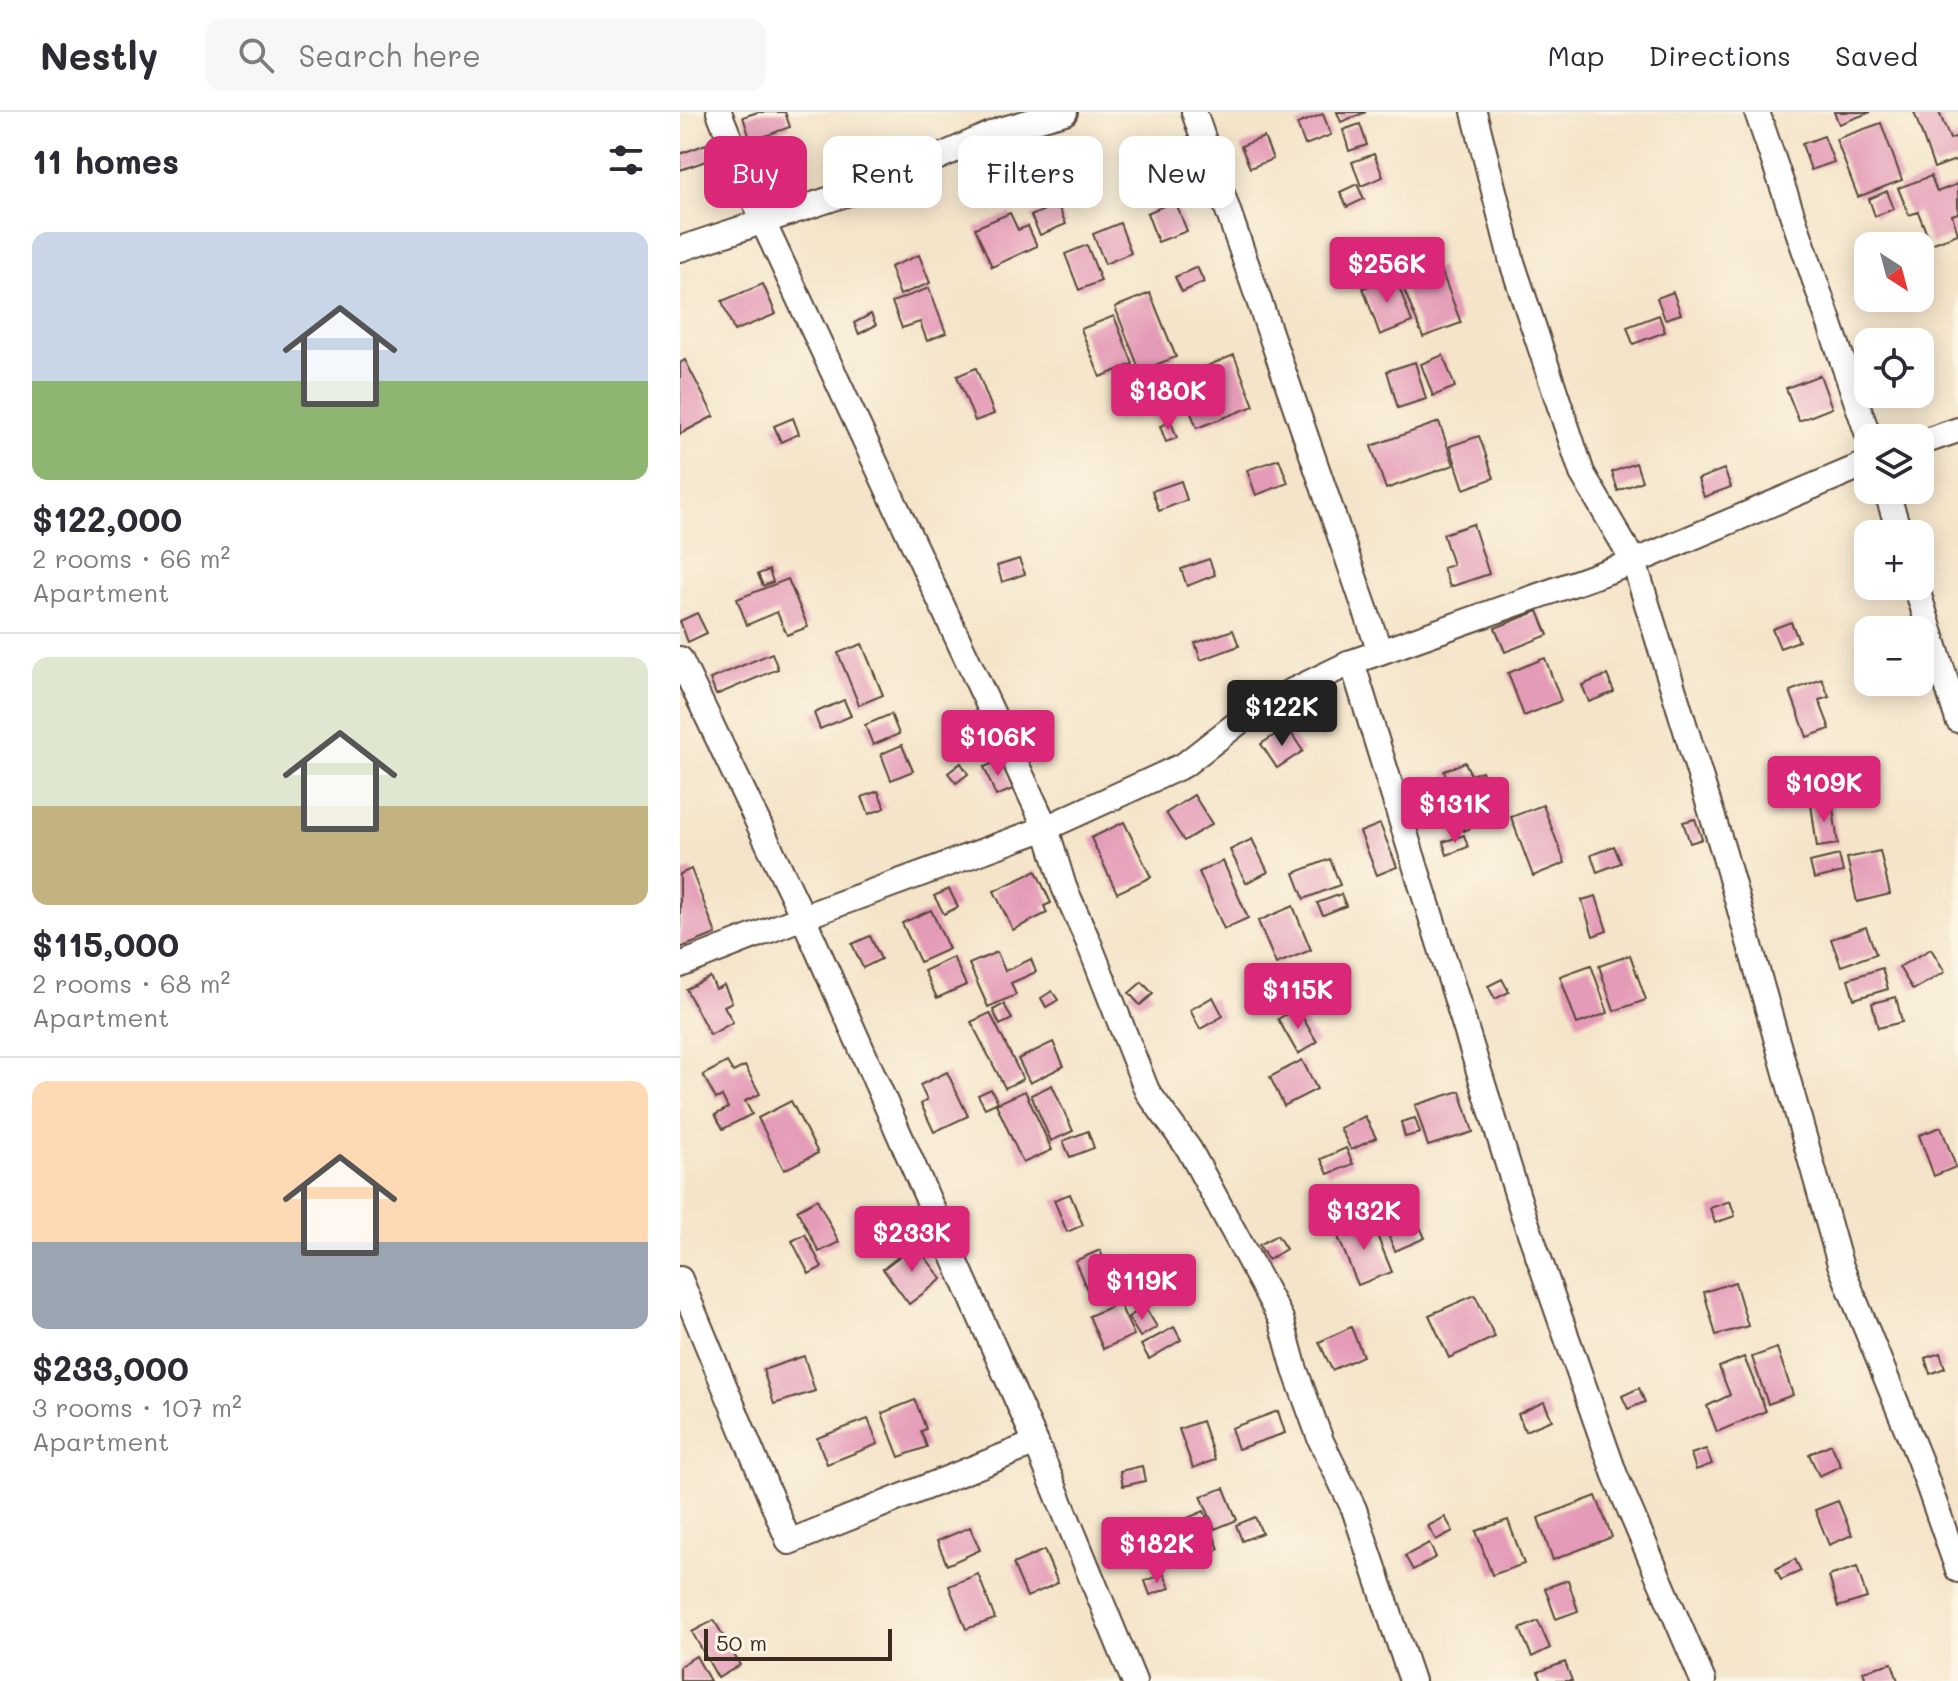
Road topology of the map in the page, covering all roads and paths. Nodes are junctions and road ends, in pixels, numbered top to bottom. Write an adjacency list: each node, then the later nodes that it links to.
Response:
1 (719, 112): 6 (street)
2 (1065, 112): 6 (street)
3 (1194, 112): 14 (street)
4 (1474, 112): 12 (street)
5 (1757, 112): 8 (street)
6 (763, 222): 7 (street); 18 (street)
7 (680, 249)
8 (1864, 424)
9 (1958, 430): 10 (street)
10 (1934, 438)
11 (1854, 469): 12 (street)
12 (1634, 562): 14 (street); 23 (street)
13 (1920, 600): 17 (street)
14 (1380, 652): 16 (street)
15 (680, 659): 19 (street)
16 (1352, 662): 18 (street); 26 (street)
17 (1958, 720)
18 (1046, 828): 19 (street); 25 (street)
19 (803, 917): 20 (street); 22 (street)
20 (680, 965)
21 (680, 1279): 22 (street)
22 (1036, 1443): 24 (street)
23 (1958, 1570)
24 (1134, 1681)
25 (1412, 1681)
26 (1703, 1681)

